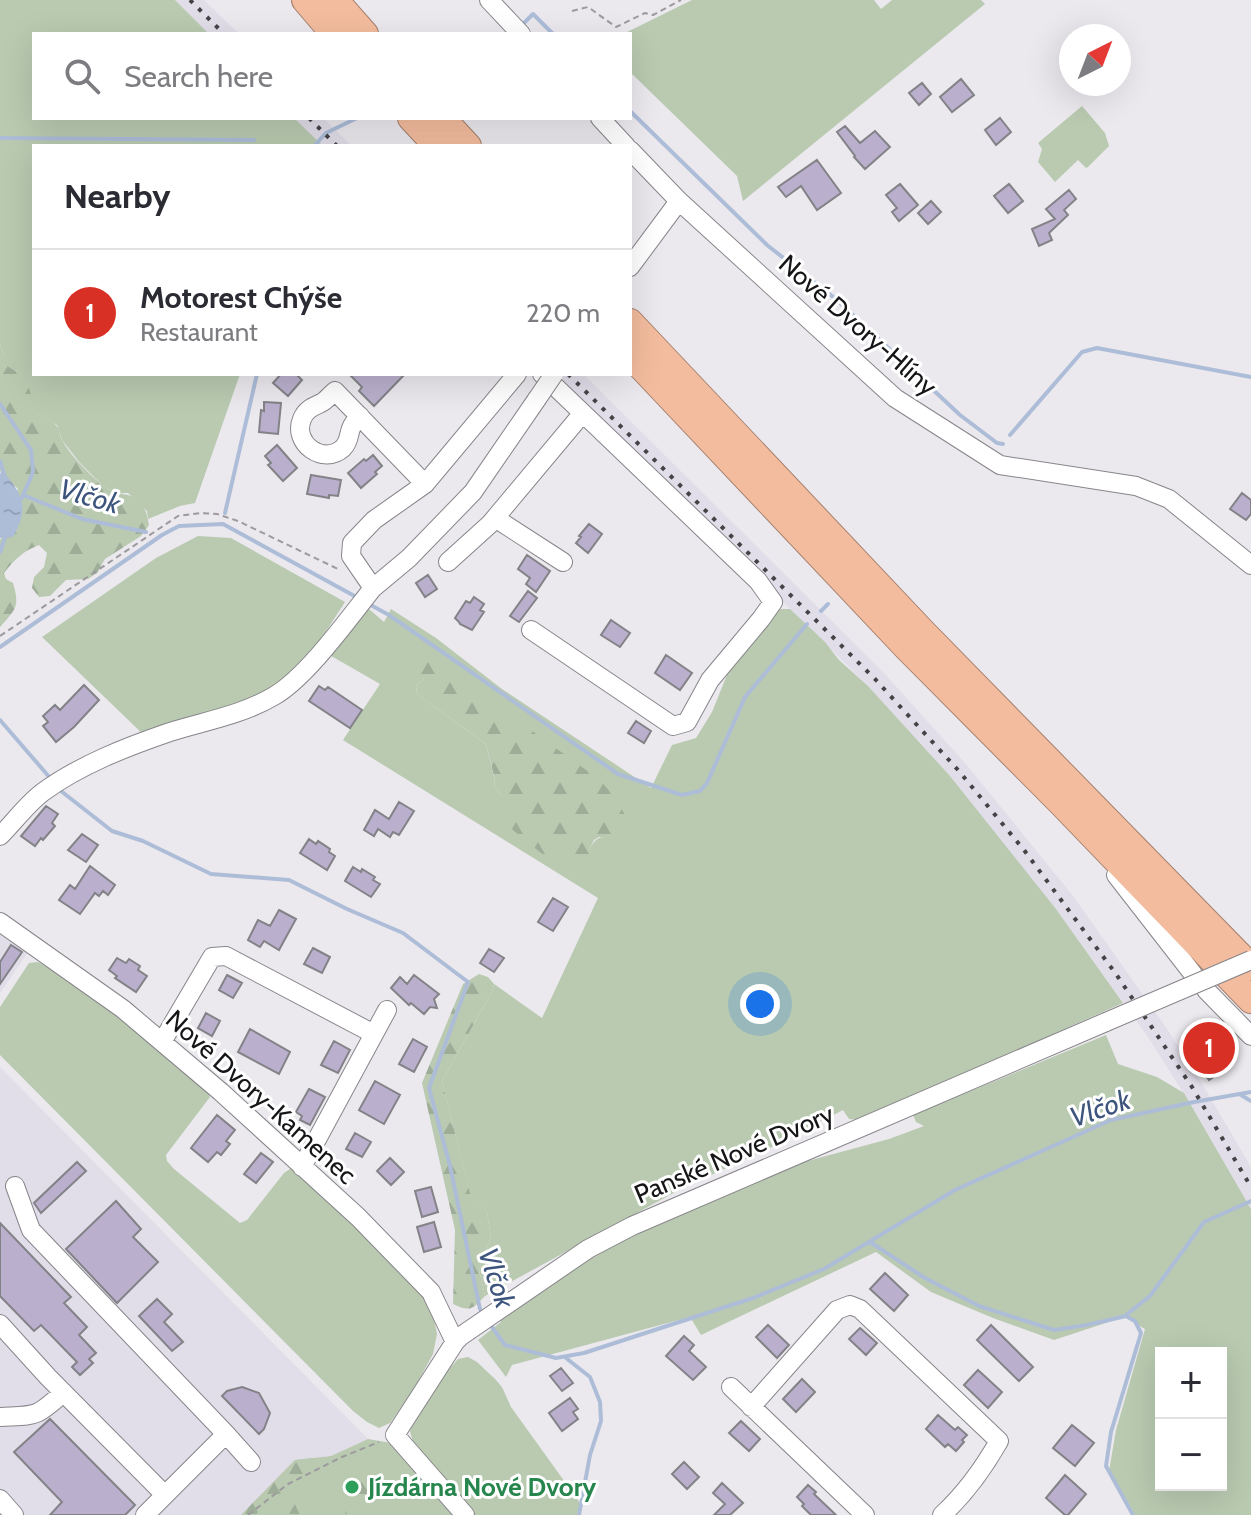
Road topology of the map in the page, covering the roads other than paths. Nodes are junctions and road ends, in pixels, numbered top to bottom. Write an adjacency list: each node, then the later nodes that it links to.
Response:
1 (305, 0): 4 (highway)
2 (335, 0): 5 (highway)
3 (489, 0): 6 (street)
4 (332, 32)
5 (363, 32)
6 (519, 32)
7 (413, 120): 10 (highway)
8 (444, 120): 11 (highway)
9 (602, 120): 12 (street, Nové Dvory-Hlíny)
10 (435, 144)
11 (466, 144)
12 (624, 144)
13 (632, 152): 14 (street, Nové Dvory-Hlíny)
14 (679, 201): 15 (street); 27 (street, Nové Dvory-Hlíny)
15 (632, 264)
16 (632, 324): 34 (highway)
17 (632, 357): 30 (highway)
18 (515, 376): 23 (street)
19 (544, 376): 21 (street)
20 (553, 376): 28 (street, bridge)
21 (582, 414): 24 (street); 29 (street)
22 (360, 416): 22 (street); 23 (street)
23 (425, 484): 28 (street)
24 (495, 518): 25 (street); 26 (street)
25 (448, 562)
26 (563, 562)
27 (1251, 565)
28 (366, 596): 31 (street)
29 (531, 630)
30 (1061, 803): 35 (street); 37 (highway)
31 (0, 836)
32 (0, 922): 41 (street, Nové Dvory-Kamenec)
33 (1251, 960): 45 (street, Panské Nové Dvory, bridge)
34 (1251, 967)
35 (1193, 974)
36 (1206, 990): 40 (street)
37 (1251, 1000)
38 (387, 1010): 39 (street)
39 (374, 1034): 41 (street); 42 (street)
40 (1251, 1036)
41 (162, 1042): 42 (street, Nové Dvory-Kamenec)
42 (302, 1167): 45 (street, Nové Dvory-Kamenec)
43 (15, 1186): 50 (street)
44 (0, 1324): 47 (street)
45 (455, 1342): 56 (street, Panské Nové Dvory)
46 (731, 1387): 48 (street)
47 (63, 1393): 49 (street); 52 (street)
48 (751, 1407): 57 (street); 58 (street)
49 (0, 1417)
50 (226, 1434): 51 (street); 52 (street)
51 (251, 1462)
52 (165, 1495): 55 (street)
53 (0, 1499): 54 (street)
54 (14, 1515)
55 (145, 1515)
56 (465, 1515)
57 (865, 1515)
58 (942, 1515)

